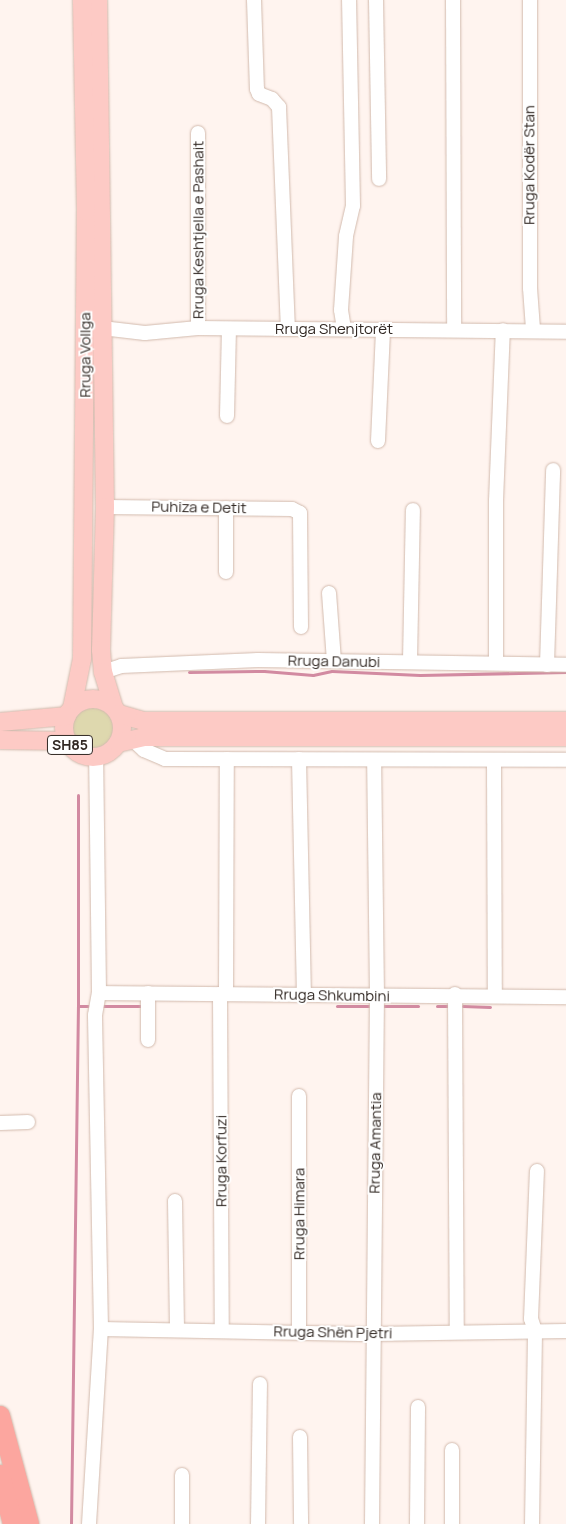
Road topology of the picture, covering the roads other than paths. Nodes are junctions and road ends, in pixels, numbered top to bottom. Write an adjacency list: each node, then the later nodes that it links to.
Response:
1 (82, 0): 36 (main road, Rruga Vollga)
2 (98, 0): 10 (main road, Rruga Vollga)
3 (254, 0): 13 (street)
4 (349, 0): 14 (street)
5 (376, 0): 9 (street)
6 (453, 0): 17 (street)
7 (530, 0): 16 (street, Rruga Kodër Stan)
8 (198, 133): 11 (street, Rruga Keshtjella e Pashait)
9 (379, 179)
10 (102, 328): 11 (street, Rruga Shenjtorët); 23 (main road, Rruga Vollga)
11 (198, 328): 12 (street, Rruga Shenjtorët)
12 (230, 329): 13 (street, Rruga Shenjtorët); 20 (street)
13 (288, 329): 14 (street, Rruga Shenjtorët)
14 (344, 329): 15 (street, Rruga Shenjtorët)
15 (386, 329): 17 (street, Rruga Shenjtorët); 21 (street)
16 (533, 329): 18 (street, Rruga Shenjtorët); 19 (street, Rruga Shenjtorët)
17 (454, 330): 18 (street, Rruga Shenjtorët)
18 (502, 330): 31 (street)
19 (566, 332)
20 (227, 416)
21 (378, 441)
22 (553, 470): 32 (street)
23 (105, 507): 24 (street, Puhiza e Detit); 34 (main road, Rruga Vollga)
24 (226, 508): 26 (street); 28 (street, Puhiza e Detit)
25 (413, 510): 30 (street)
26 (226, 572)
27 (329, 593): 29 (street)
28 (301, 627)
29 (334, 661): 30 (street, Rruga Danubi); 34 (street, Rruga Danubi)
30 (410, 662): 31 (street, Rruga Danubi)
31 (496, 662): 32 (street, Rruga Danubi)
32 (547, 665): 33 (street, Rruga Danubi)
33 (566, 665)
34 (103, 672): 35 (main road, Rruga Vollga)
35 (117, 711): 36 (main road, SH85); 37 (main road); 42 (main road)
36 (70, 712): 38 (main road, SH85); 41 (main road, SH85)
37 (566, 721)
38 (0, 722)
39 (566, 737): 42 (main road)
40 (0, 740): 41 (main road, SH85)
41 (68, 741): 43 (main road, SH85)
42 (125, 741): 43 (main road, SH85); 44 (street)
43 (96, 756): 49 (street)
44 (228, 759): 45 (street); 51 (street, Rruga Korfuzi)
45 (299, 759): 48 (street); 52 (street)
46 (494, 760): 47 (street); 48 (street); 55 (street)
47 (566, 760)
48 (374, 761): 54 (street, Rruga Amantia)
49 (99, 993): 50 (street, Rruga Shkumbini); 63 (street)
50 (148, 993): 51 (street, Rruga Shkumbini); 57 (street)
51 (223, 994): 52 (street, Rruga Shkumbini); 64 (street, Rruga Korfuzi)
52 (304, 994): 54 (street, Rruga Shkumbini)
53 (455, 994): 54 (street, Rruga Shkumbini); 55 (street, Rruga Shkumbini); 66 (street)
54 (377, 996): 70 (street, Rruga Amantia)
55 (495, 996): 56 (street, Rruga Shkumbini)
56 (566, 997)
57 (148, 1040)
58 (299, 1096): 69 (street, Rruga Himara)
59 (28, 1122): 60 (street)
60 (0, 1123)
61 (537, 1171): 67 (street)
62 (175, 1201): 65 (street)
63 (101, 1329): 65 (street, Rruga Shën Pjetri); 80 (street)
64 (222, 1329): 65 (street, Rruga Shën Pjetri); 69 (street, Rruga Shën Pjetri)
65 (177, 1330)
66 (457, 1331): 67 (street, Rruga Shën Pjetri); 70 (street, Rruga Shën Pjetri)
67 (535, 1331): 68 (street, Rruga Shën Pjetri); 87 (street)
68 (566, 1331)
69 (299, 1332): 70 (street, Rruga Shën Pjetri)
70 (372, 1334): 84 (street, Rruga Amantia)
71 (260, 1384): 82 (street)
72 (418, 1407): 85 (street)
73 (0, 1416): 79 (highway)
74 (300, 1437): 83 (street)
75 (452, 1450): 86 (street)
76 (182, 1475): 81 (street)
77 (0, 1478): 78 (highway)
78 (7, 1517)
79 (29, 1524)
80 (89, 1524)
81 (182, 1524)
82 (258, 1524)
83 (301, 1524)
84 (372, 1524)
85 (417, 1524)
86 (452, 1524)
87 (532, 1524)

